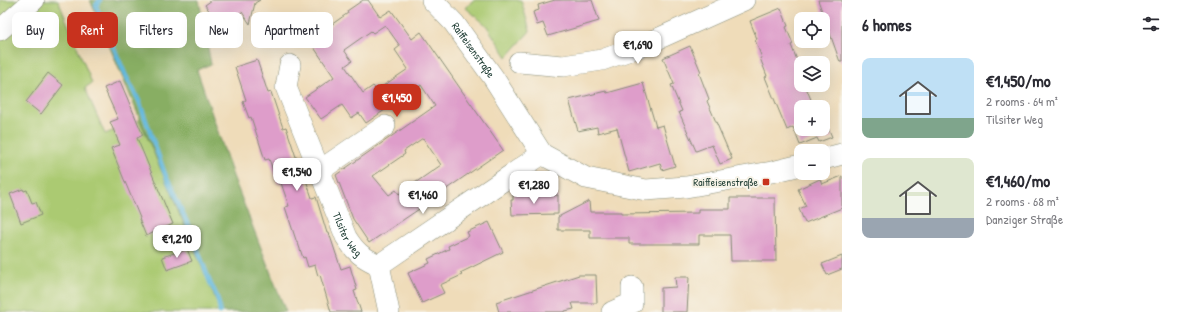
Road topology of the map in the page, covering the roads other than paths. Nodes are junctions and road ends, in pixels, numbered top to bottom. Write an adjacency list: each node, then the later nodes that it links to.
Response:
1 (34, 0): 4 (street)
2 (744, 0): 5 (street)
3 (435, 3): 8 (street, Raiffeisenstraße)
4 (0, 30)
5 (518, 62)
6 (290, 65): 12 (street, Tilsiter Weg)
7 (385, 126): 12 (street)
8 (542, 154): 11 (street, Raiffeisenstraße); 13 (street)
9 (842, 154): 10 (street)
10 (830, 157)
11 (794, 167)
12 (319, 171): 13 (street, Tilsiter Weg)
13 (378, 266): 15 (street)
14 (632, 286): 16 (street)
15 (389, 312)
16 (612, 312)

